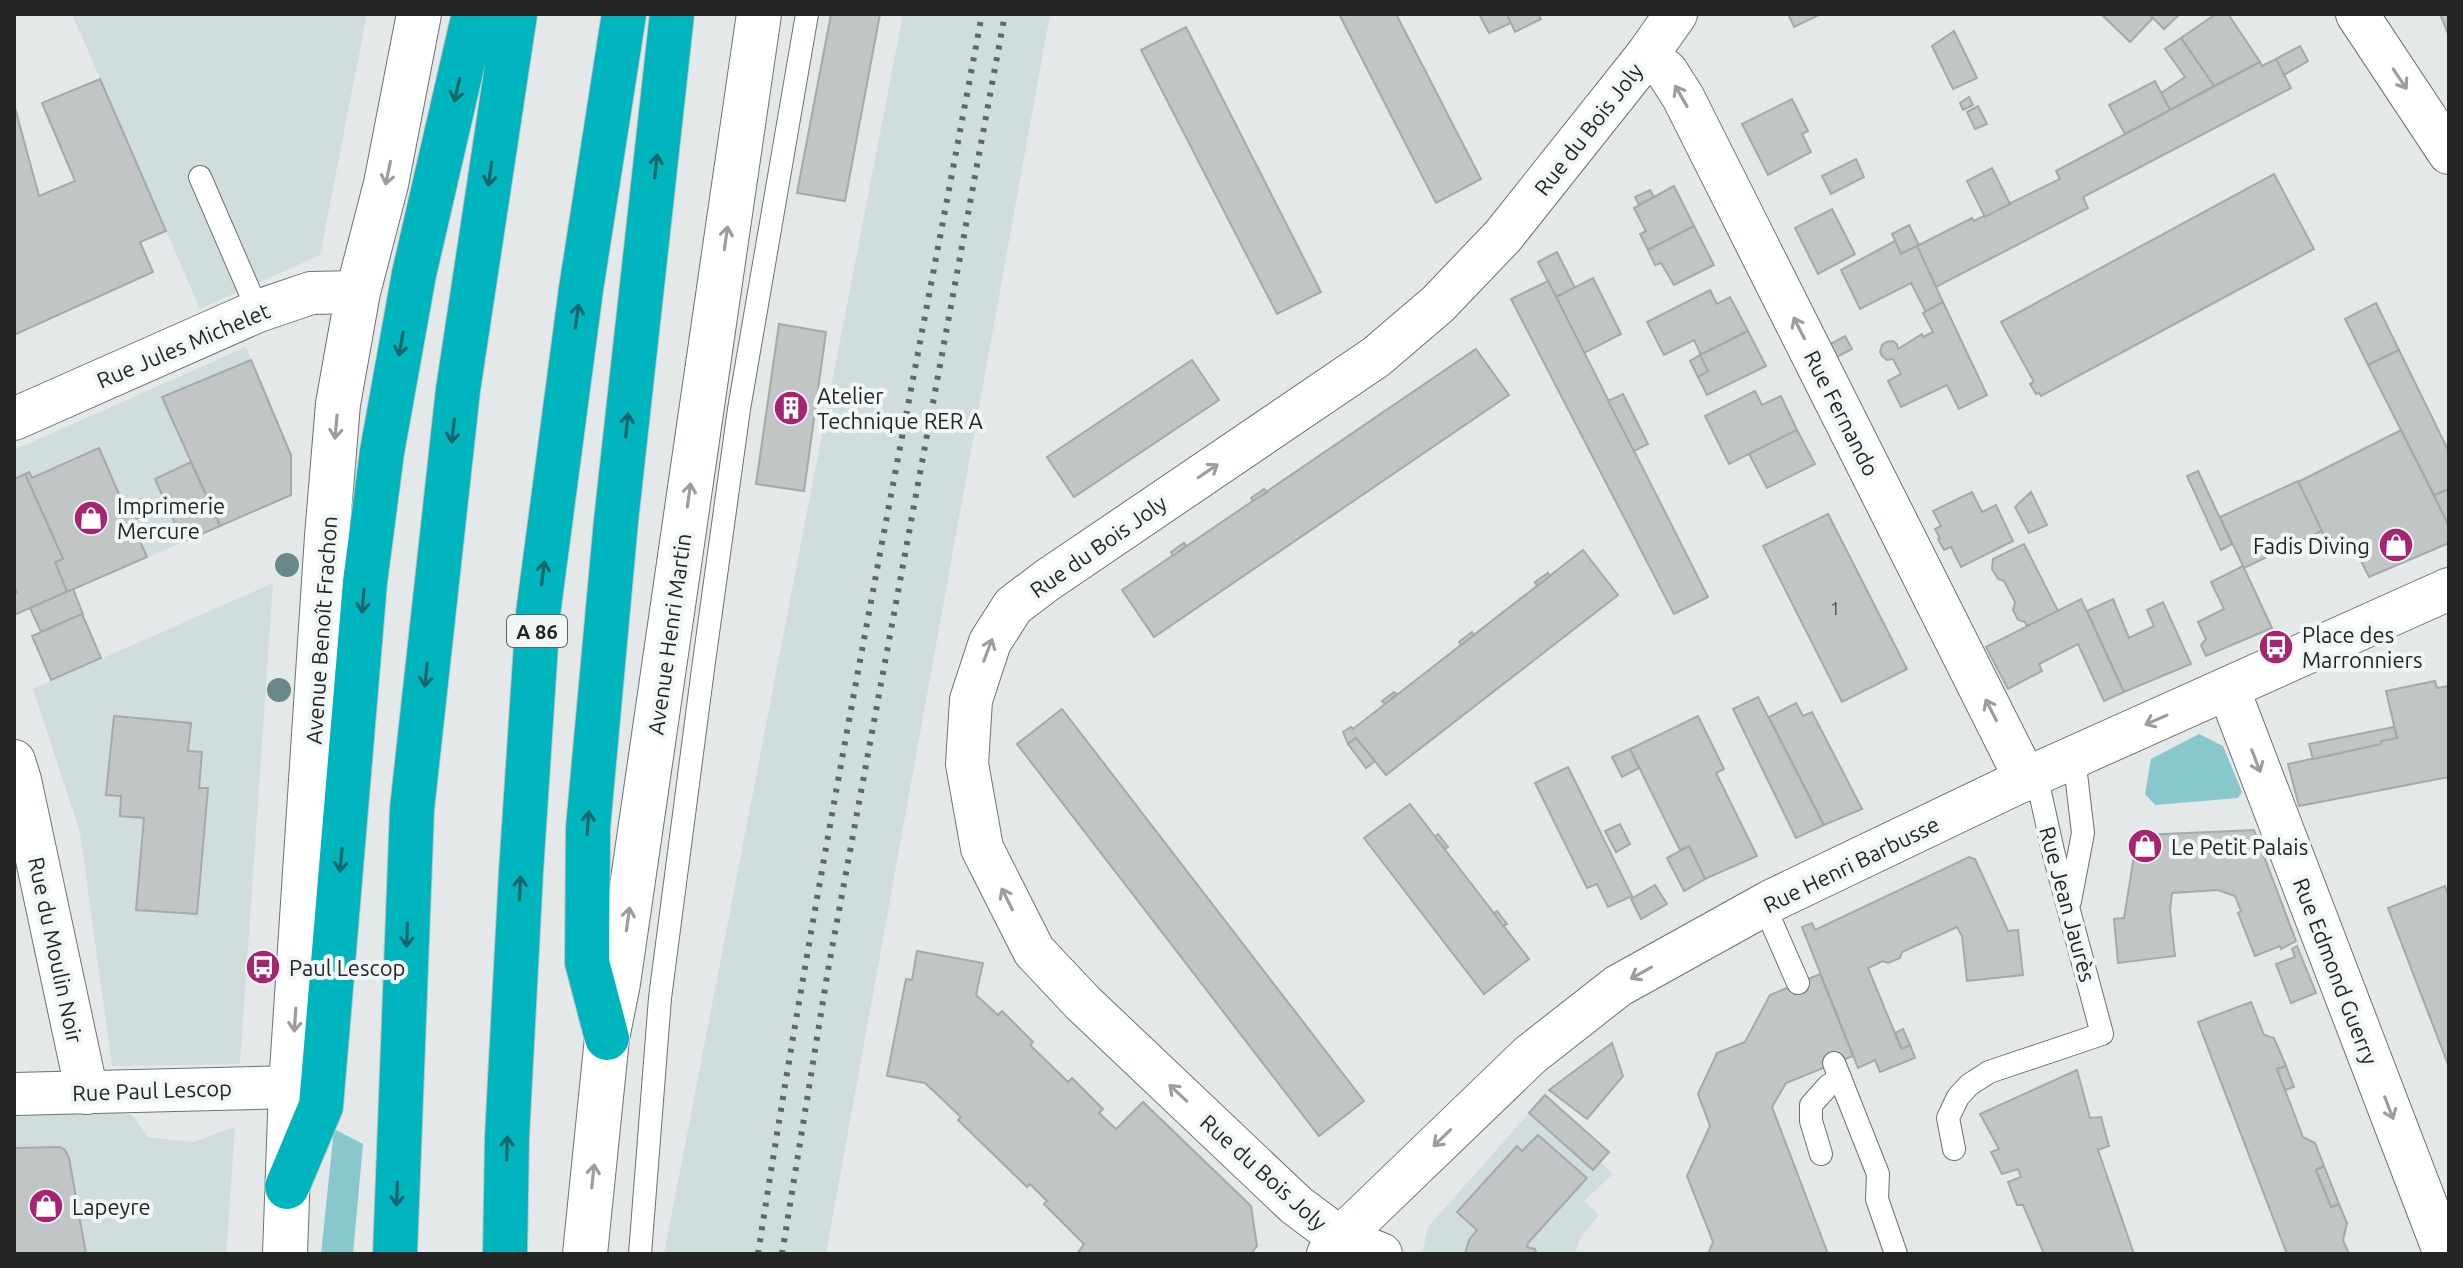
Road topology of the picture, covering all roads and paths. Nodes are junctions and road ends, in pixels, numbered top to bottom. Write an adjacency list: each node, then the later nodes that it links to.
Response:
1 (419, 14): 13 (street, Avenue Benoît Frachon, one-way to 13)
2 (474, 14): 30 (highway, one-way to 30)
3 (515, 14): 33 (highway, one-way to 33)
4 (624, 14): 34 (highway, A 86, one-way to 4)
5 (672, 14): 24 (highway, one-way to 5)
6 (759, 14): 24 (street, Avenue Henri Martin, one-way to 6)
7 (807, 14): 36 (lane)
8 (1676, 14): 10 (street, Rue du Bois Joly)
9 (2357, 14): 11 (street, one-way to 11)
10 (1647, 55): 20 (street, Rue Fernando, one-way to 10); 31 (street, Rue du Bois Joly, one-way to 10)
11 (2444, 134)
12 (200, 177): 14 (lane)
13 (358, 292): 14 (street, Rue Jules Michelet); 25 (street, Avenue Benoît Frachon, one-way to 25)
14 (258, 311): 15 (street, Rue Jules Michelet)
15 (14, 419)
16 (2449, 589): 17 (street, Rue Henri Barbusse)
17 (2228, 688): 18 (street, Rue Henri Barbusse, one-way to 18); 39 (street, Rue Edmond Guerry, one-way to 39)
18 (2074, 757): 20 (street, Rue Henri Barbusse); 22 (lane)
19 (14, 761): 26 (street, Rue du Moulin Noir)
20 (2031, 777): 21 (street, Rue Henri Barbusse); 22 (lane, Rue Jean Jaurès)
21 (1764, 905): 23 (lane); 31 (street, Rue Henri Barbusse, one-way to 31)
22 (2069, 910): 28 (lane, Rue Jean Jaurès)
23 (1798, 983)
24 (607, 1038): 35 (street, Avenue Henri Martin, one-way to 24)
25 (291, 1087): 26 (street, Rue Paul Lescop); 30 (street, Avenue Benoît Frachon)
26 (87, 1093): 27 (street, Rue Paul Lescop)
27 (14, 1094)
28 (1954, 1149)
29 (1821, 1154): 38 (lane)
30 (287, 1187): 32 (street, Avenue Benoît Frachon)
31 (1334, 1246): 37 (street, Rue du Bois Joly)
32 (285, 1254)
33 (395, 1254)
34 (505, 1254)
35 (585, 1254)
36 (640, 1254)
37 (1381, 1254)
38 (1896, 1254)
39 (2445, 1254)

